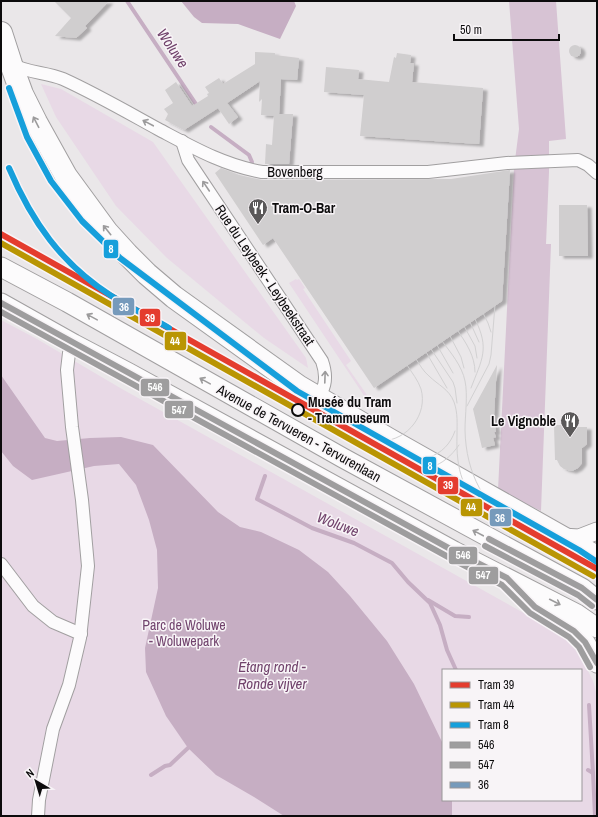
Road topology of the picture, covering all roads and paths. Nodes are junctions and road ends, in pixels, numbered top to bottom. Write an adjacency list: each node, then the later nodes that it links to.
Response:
1 (1, 33): 2 (highway)
2 (11, 64): 3 (street, Bovenberg, one-way to 2); 8 (highway, one-way to 2)
3 (182, 141): 4 (street, Bovenberg); 8 (street, Rue du Leybeek - Leybeekstraat, one-way to 3)
4 (597, 173)
5 (1, 267): 14 (main road, Avenue de Tervueren - Tervurenlaan, one-way to 5)
6 (1, 303): 13 (main road, Avenue de Tervueren - Tervurenlaan)
7 (70, 353): 16 (street)
8 (315, 405): 10 (highway)
9 (597, 531): 10 (street)
10 (562, 537): 11 (highway)
11 (597, 556)
12 (1, 564): 16 (street)
13 (508, 578): 15 (main road, Avenue de Tervueren - Tervurenlaan, one-way to 15); 17 (main road)
14 (597, 600)
15 (597, 628)
16 (81, 634): 18 (street)
17 (597, 663)
18 (38, 816)

